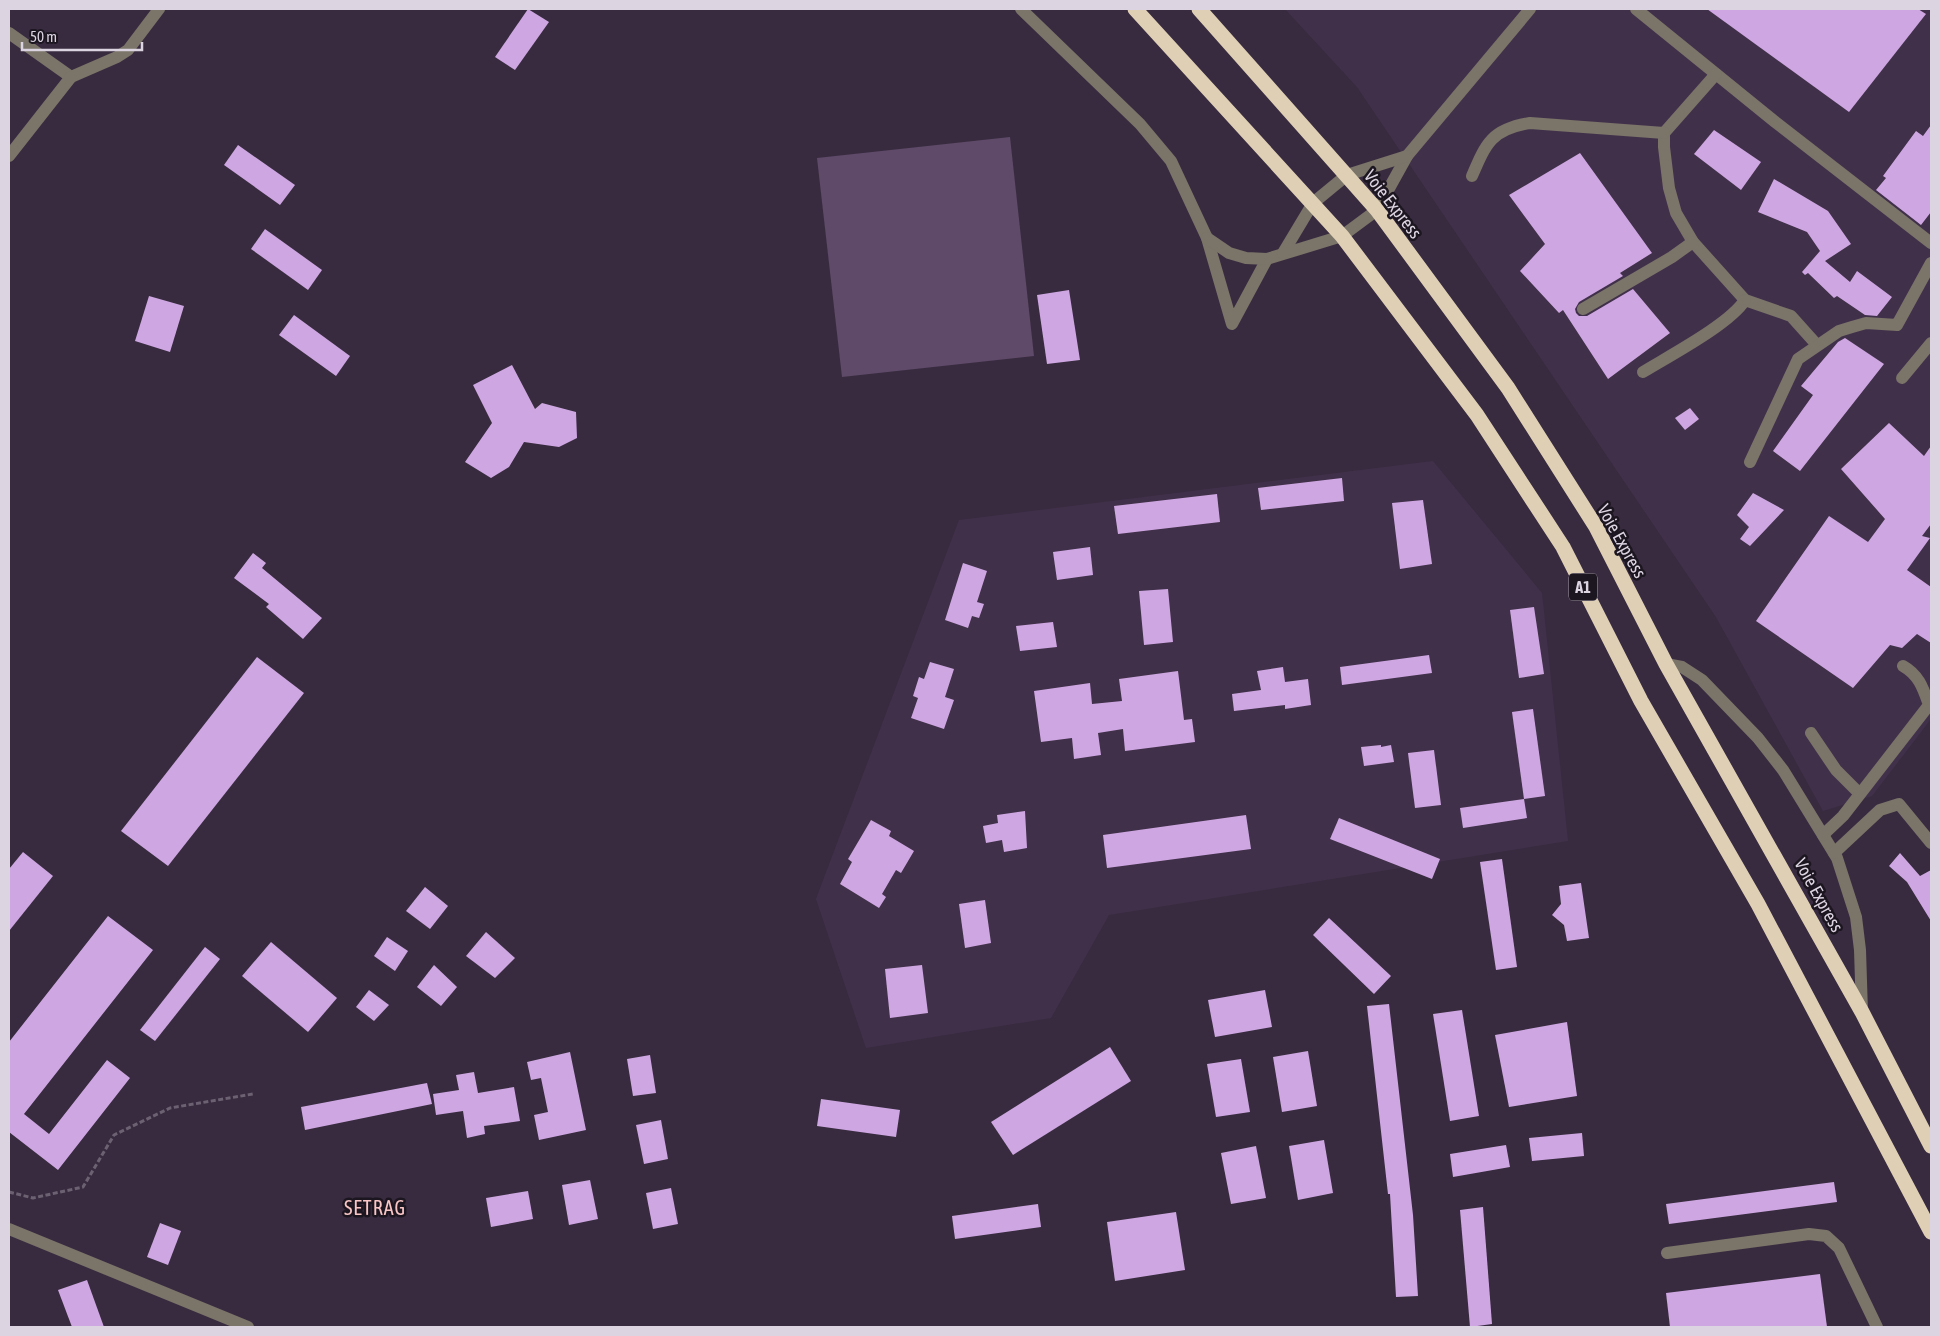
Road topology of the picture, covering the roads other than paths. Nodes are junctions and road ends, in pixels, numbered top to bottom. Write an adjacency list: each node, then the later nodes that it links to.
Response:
1 (159, 9): 9 (street)
2 (1021, 9): 18 (street)
3 (1135, 9): 15 (highway, A1)
4 (1199, 9): 13 (highway, Voie Express / A1)
5 (1530, 9): 12 (street)
6 (1636, 9): 8 (street)
7 (9, 33): 9 (street)
8 (1716, 74): 10 (street); 20 (street)
9 (71, 77): 11 (street)
10 (1664, 133): 14 (street); 19 (street)
11 (9, 156)
12 (1406, 156): 13 (street); 16 (street)
13 (1347, 176): 15 (street); 16 (highway, Voie Express / A1)
14 (1472, 176)
15 (1313, 203): 17 (highway, A1); 21 (street)
16 (1377, 210): 17 (street); 31 (highway, Voie Express / A1)
17 (1342, 236): 21 (street); 41 (highway, A1)
18 (1207, 238): 22 (street); 22 (street)
19 (1693, 242): 24 (street); 25 (street)
20 (1931, 243)
21 (1283, 254): 22 (street)
22 (1266, 259)
23 (1931, 263): 27 (street)
24 (1744, 300): 27 (street); 28 (street)
25 (1583, 309)
26 (1931, 343): 29 (street)
27 (1817, 345): 30 (street)
28 (1643, 372)
29 (1902, 378)
30 (1750, 462)
31 (1666, 664): 35 (street); 38 (highway, Voie Express / A1)
32 (1903, 666): 34 (street)
33 (1811, 733): 34 (street)
34 (1859, 794): 35 (street)
35 (1823, 835): 37 (street)
36 (1931, 843): 37 (street)
37 (1834, 853): 38 (street)
38 (1862, 1012): 39 (highway, Voie Express / A1)
39 (1931, 1146)
40 (9, 1229): 43 (street)
41 (1931, 1232)
42 (1667, 1253): 44 (street)
43 (248, 1327)
44 (1877, 1327)

